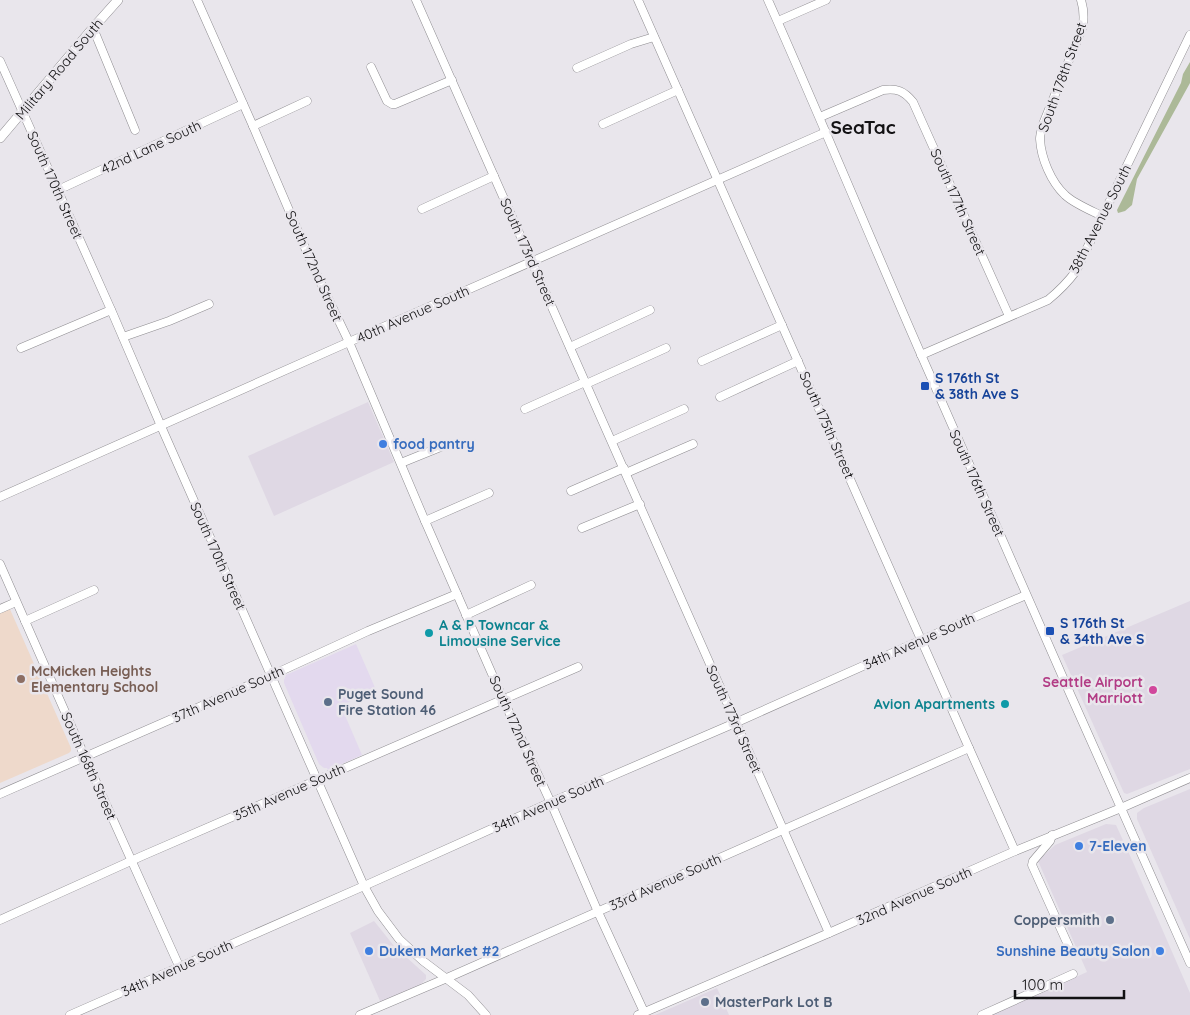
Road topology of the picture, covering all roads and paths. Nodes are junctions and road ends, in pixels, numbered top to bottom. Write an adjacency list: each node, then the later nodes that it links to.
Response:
1 (118, 0): 9 (main road, Military Road South)
2 (197, 0): 18 (street, South 172nd Street)
3 (416, 0): 15 (street, South 173rd Street)
4 (638, 0): 11 (street, South 175th Street)
5 (768, 0): 8 (street, South 176th Street)
6 (826, 0): 8 (street)
7 (1081, 0): 30 (street, South 178th Street)
8 (778, 21): 20 (street, South 176th Street)
9 (93, 28): 19 (main road, Military Road South); 23 (street)
10 (1190, 35): 30 (street, 38th Avenue South)
11 (654, 37): 14 (street); 16 (street, South 175th Street)
12 (0, 61): 19 (street, South 170th Street)
13 (372, 67): 15 (street)
14 (577, 68)
15 (452, 80): 26 (street, South 173rd Street)
16 (678, 90): 21 (street); 27 (street, South 175th Street)
17 (307, 101): 22 (street)
18 (243, 104): 22 (street, South 172nd Street); 28 (street, 42nd Lane South)
19 (22, 112): 25 (main road, Military Road South); 28 (street, South 170th Street)
20 (820, 117): 24 (street, South 176th Street); 35 (street, South 177th Street)
21 (603, 124)
22 (253, 126): 38 (street, South 172nd Street)
23 (135, 130)
24 (826, 132): 27 (street, 40th Avenue South); 42 (street, South 176th Street)
25 (0, 138)
26 (494, 176): 29 (street); 31 (street, South 173rd Street)
27 (718, 180): 31 (street, 40th Avenue South); 36 (street, South 175th Street)
28 (58, 190): 33 (street, South 170th Street)
29 (422, 209)
30 (1102, 216): 35 (street, 38th Avenue South)
31 (533, 262): 38 (street, 40th Avenue South); 39 (street, South 173rd Street)
32 (209, 304): 37 (street)
33 (111, 310): 37 (street, South 170th Street); 40 (street)
34 (650, 310): 39 (street)
35 (1009, 316): 42 (street, 38th Avenue South)
36 (782, 325): 43 (street); 44 (street, South 175th Street)
37 (123, 337): 49 (street, South 170th Street)
38 (349, 342): 49 (street, 40th Avenue South); 53 (street, South 172nd Street)
39 (570, 347): 45 (street, South 173rd Street)
40 (21, 348)
41 (666, 348): 45 (street)
42 (921, 355): 65 (street, South 176th Street)
43 (702, 361)
44 (798, 361): 46 (street); 70 (street, South 175th Street)
45 (586, 383): 47 (street); 50 (street, South 173rd Street)
46 (720, 397)
47 (525, 409)
48 (684, 409): 50 (street)
49 (160, 425): 57 (street, 40th Avenue South); 72 (street, South 170th Street)
50 (612, 441): 54 (street, South 173rd Street)
51 (448, 444): 53 (street)
52 (693, 444): 54 (street)
53 (401, 464): 59 (street, South 172nd Street)
54 (625, 470): 55 (street); 58 (street, South 173rd Street)
55 (571, 491)
56 (489, 493): 59 (street)
57 (0, 497)
58 (640, 504): 60 (street); 74 (street, South 173rd Street)
59 (425, 521): 64 (street, South 172nd Street)
60 (582, 528)
61 (0, 564): 66 (street, South 168th Street)
62 (531, 585): 68 (street)
63 (94, 590): 69 (street)
64 (457, 594): 68 (street, South 172nd Street); 72 (street, 37th Avenue South)
65 (1026, 595): 70 (street, 34th Avenue South); 81 (street, South 176th Street)
66 (16, 602): 67 (street); 69 (street, South 168th Street)
67 (0, 609)
68 (466, 615): 73 (street, South 172nd Street)
69 (24, 621): 76 (street, South 168th Street)
70 (922, 640): 74 (street, 34th Avenue South); 75 (street, South 175th Street)
71 (578, 667): 73 (street, 35th Avenue South)
72 (270, 676): 76 (street, 37th Avenue South); 78 (street, South 170th Street)
73 (503, 699): 78 (street, 35th Avenue South); 80 (street, South 172nd Street)
74 (736, 723): 80 (street, 34th Avenue South); 82 (street, South 173rd Street)
75 (969, 748): 82 (street, 33rd Avenue South); 84 (street, South 175th Street)
76 (85, 757): 79 (street, 37th Avenue South); 85 (street, South 168th Street)
77 (1190, 778): 81 (street, 32nd Avenue South)
78 (317, 780): 85 (street, 35th Avenue South); 86 (street, South 170th Street)
79 (0, 794)
80 (551, 802): 86 (street, 34th Avenue South); 87 (street, South 172nd Street)
81 (1121, 808): 83 (street, 32nd Avenue South); 91 (street, South 176th Street)
82 (784, 831): 87 (street, 33rd Avenue South); 89 (street, South 173rd Street)
83 (1052, 835): 84 (street, 32nd Avenue South); 90 (street)
84 (1015, 851): 89 (street, 32nd Avenue South)
85 (132, 861): 88 (street, 35th Avenue South); 92 (street, South 168th Street)
86 (364, 886): 92 (street, 34th Avenue South); 94 (street, South 170th Street)
87 (598, 912): 94 (street, 33rd Avenue South); 95 (street, South 172nd Street)
88 (0, 920)
89 (829, 933): 95 (street, 32nd Avenue South)
90 (1069, 947)
91 (1190, 964)
92 (180, 966): 96 (street, 34th Avenue South)
93 (1073, 974): 99 (street)
94 (447, 978): 97 (street, 33rd Avenue South); 98 (street, South 170th Street)
95 (641, 1014)
96 (70, 1015)
97 (360, 1015)
98 (486, 1015)
99 (982, 1015)

